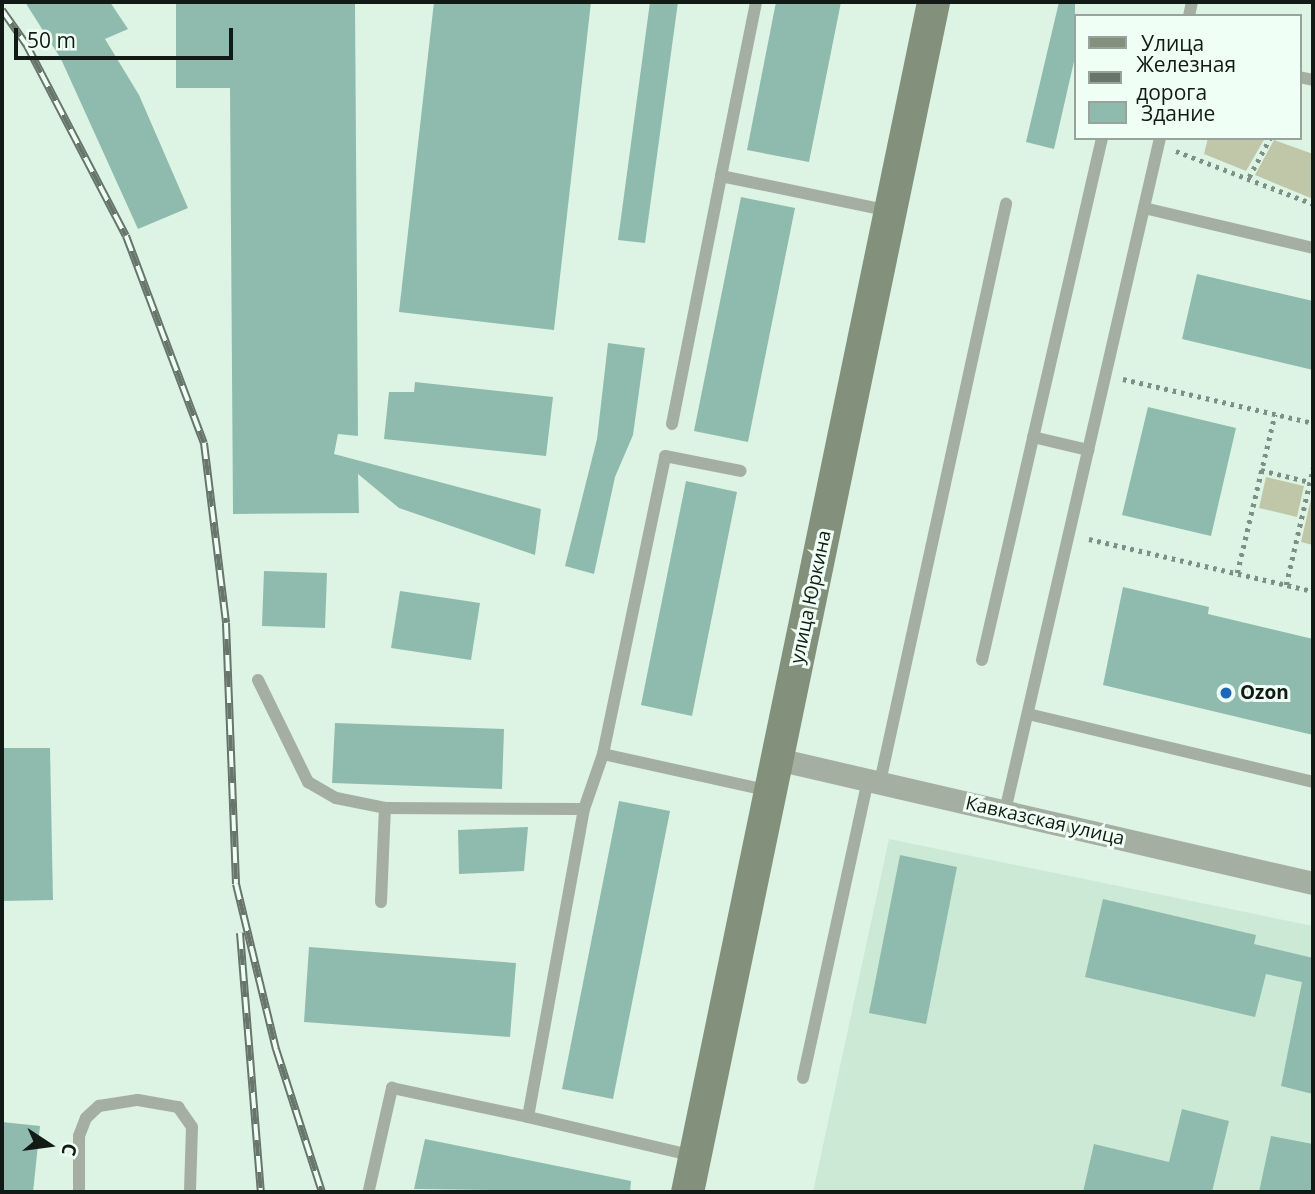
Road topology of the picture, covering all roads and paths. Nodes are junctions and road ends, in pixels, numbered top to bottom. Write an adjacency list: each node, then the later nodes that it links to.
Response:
1 (755, 2): 6 (lane)
2 (933, 2): 11 (main road, улица Юркина)
3 (1102, 140): 17 (lane)
4 (1269, 140): 7 (path)
5 (1159, 143): 7 (path); 10 (lane)
6 (721, 176): 11 (lane); 16 (lane)
7 (1249, 177): 9 (path)
8 (1006, 204): 32 (lane)
9 (1313, 204)
10 (1144, 208): 12 (lane); 13 (lane)
11 (890, 211): 31 (main road, улица Юркина)
12 (1313, 248)
13 (1106, 374): 14 (path); 18 (lane)
14 (1275, 414): 15 (path); 20 (path)
15 (1313, 423)
16 (672, 424)
17 (1033, 437): 18 (lane); 27 (lane)
18 (1088, 450): 23 (lane)
19 (1313, 468): 22 (path)
20 (1261, 470): 22 (path); 24 (path)
21 (741, 471): 30 (lane)
22 (1310, 482): 25 (path)
23 (1069, 534): 24 (path); 29 (lane)
24 (1237, 573): 25 (path)
25 (1286, 585): 26 (path)
26 (1313, 591)
27 (982, 660)
28 (258, 680): 35 (lane)
29 (1028, 714): 33 (lane); 37 (lane)
30 (603, 754): 34 (lane); 36 (lane)
31 (777, 759): 32 (street, Кавказская улица); 34 (main road, улица Юркина)
32 (874, 781): 37 (street, Кавказская улица); 40 (lane)
33 (1313, 782)
34 (771, 791): 42 (main road, улица Юркина)
35 (385, 808): 36 (lane); 39 (lane)
36 (584, 809): 41 (lane)
37 (1005, 811): 38 (street, Кавказская улица)
38 (1313, 883)
39 (381, 902)
40 (803, 1078)
41 (528, 1117): 42 (lane); 43 (lane)
42 (695, 1156): 46 (main road, улица Юркина)
43 (369, 1191)
44 (79, 1192): 45 (lane)
45 (190, 1192)
46 (687, 1192)

